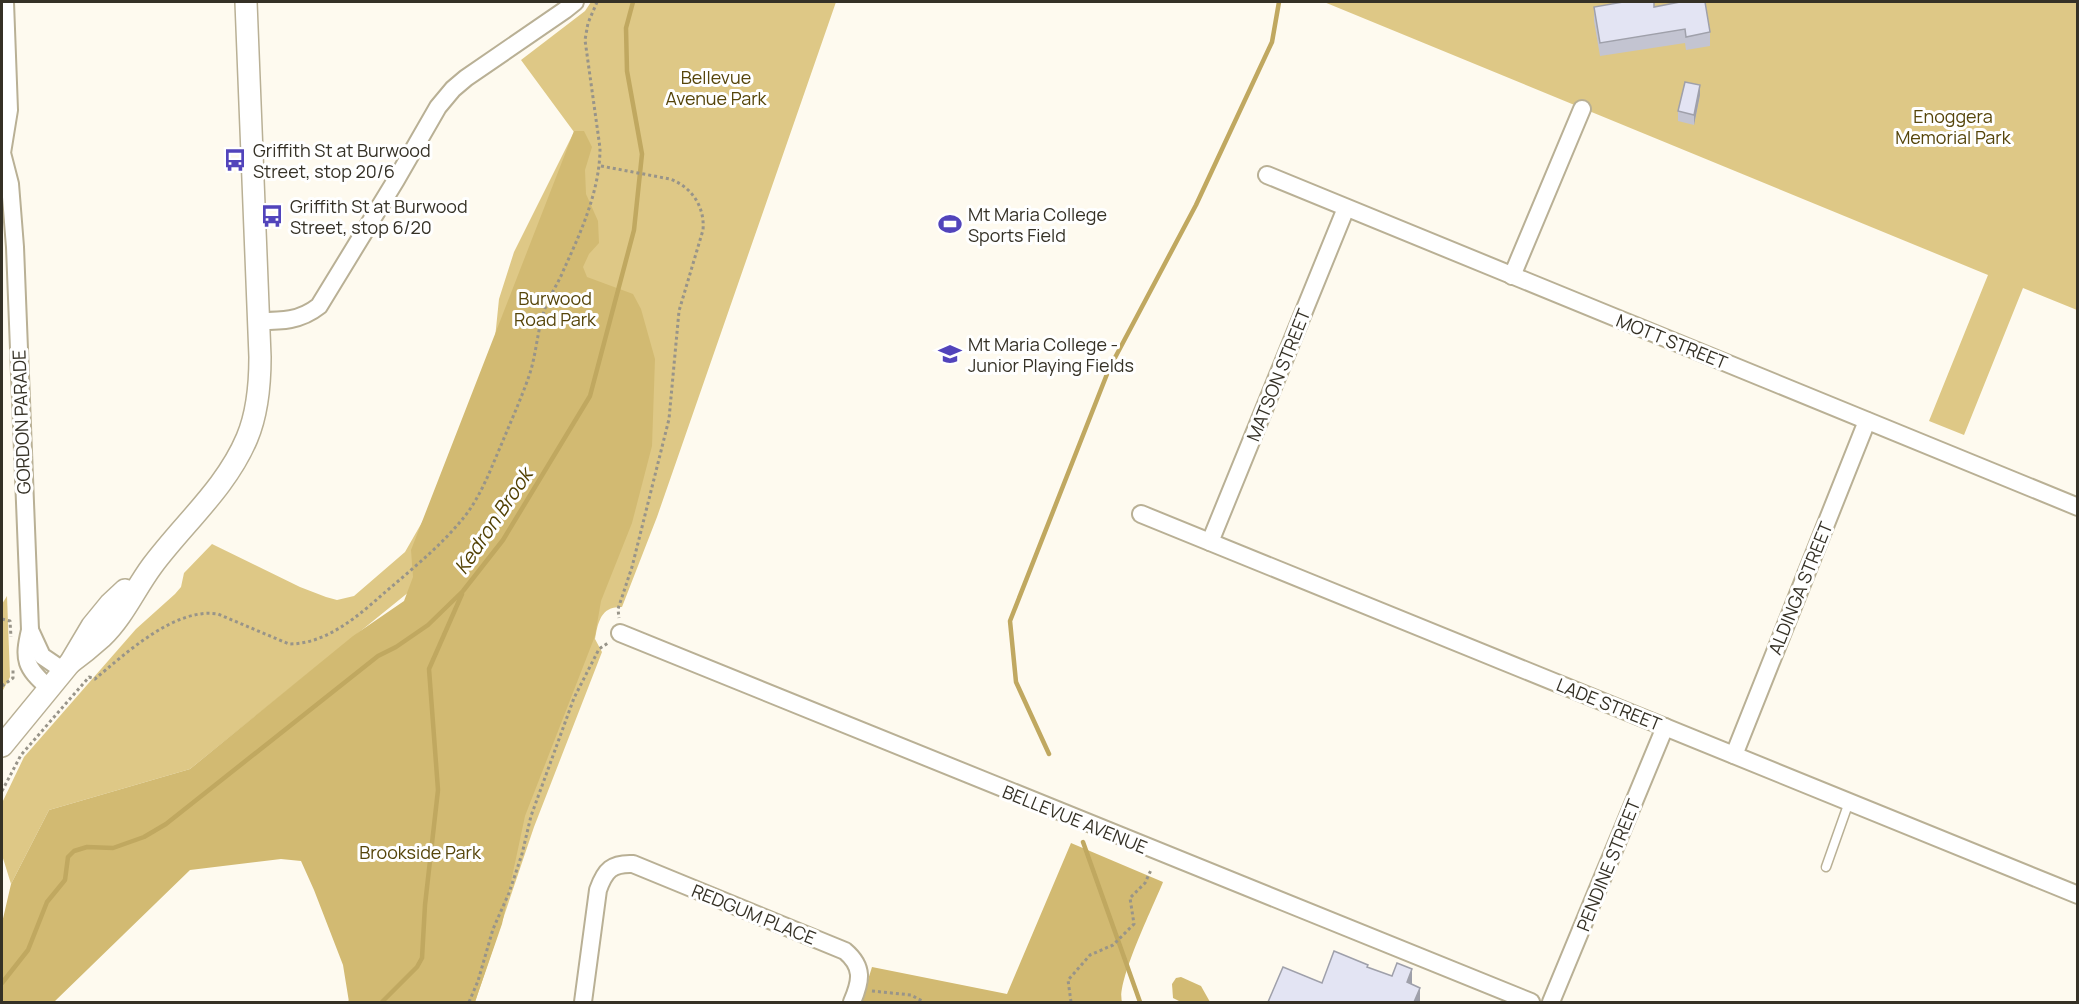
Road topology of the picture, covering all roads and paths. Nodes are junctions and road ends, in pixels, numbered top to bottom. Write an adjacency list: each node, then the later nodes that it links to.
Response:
1 (5, 2): 6 (street, GORDON PARADE)
2 (246, 2): 11 (street)
3 (575, 2): 11 (street)
4 (597, 2): 7 (path)
5 (1582, 109): 10 (street)
6 (2, 153): 16 (street, GORDON PARADE)
7 (600, 165): 17 (path); 23 (path)
8 (1267, 175): 9 (street, MOTT STREET)
9 (1346, 208): 10 (street, MOTT STREET); 15 (street, MATSON STREET)
10 (1512, 276): 12 (street, MOTT STREET)
11 (259, 321): 18 (street)
12 (1867, 421): 13 (street, MOTT STREET); 22 (street, ALDINGA STREET)
13 (2078, 507)
14 (1141, 514): 15 (street, LADE STREET)
15 (1210, 542): 20 (street, LADE STREET)
16 (30, 630): 18 (street, GORDON PARADE); 19 (street, GORDON PARADE)
17 (621, 633): 29 (path); 33 (street, BELLEVUE AVENUE)
18 (67, 667): 19 (street)
19 (49, 688): 21 (street)
20 (1665, 727): 22 (street, LADE STREET); 34 (street, PENDINE STREET)
21 (2, 746)
22 (1734, 755): 24 (street, LADE STREET)
23 (2, 792)
24 (1849, 802): 25 (lane); 27 (street, LADE STREET)
25 (1826, 867)
26 (1151, 870): 32 (path)
27 (2078, 895)
28 (854, 998): 30 (street, REDGUM PLACE); 31 (path)
29 (469, 1002)
30 (583, 1002)
31 (924, 1002)
32 (1071, 1002)
33 (1531, 1002)
34 (1551, 1002)

